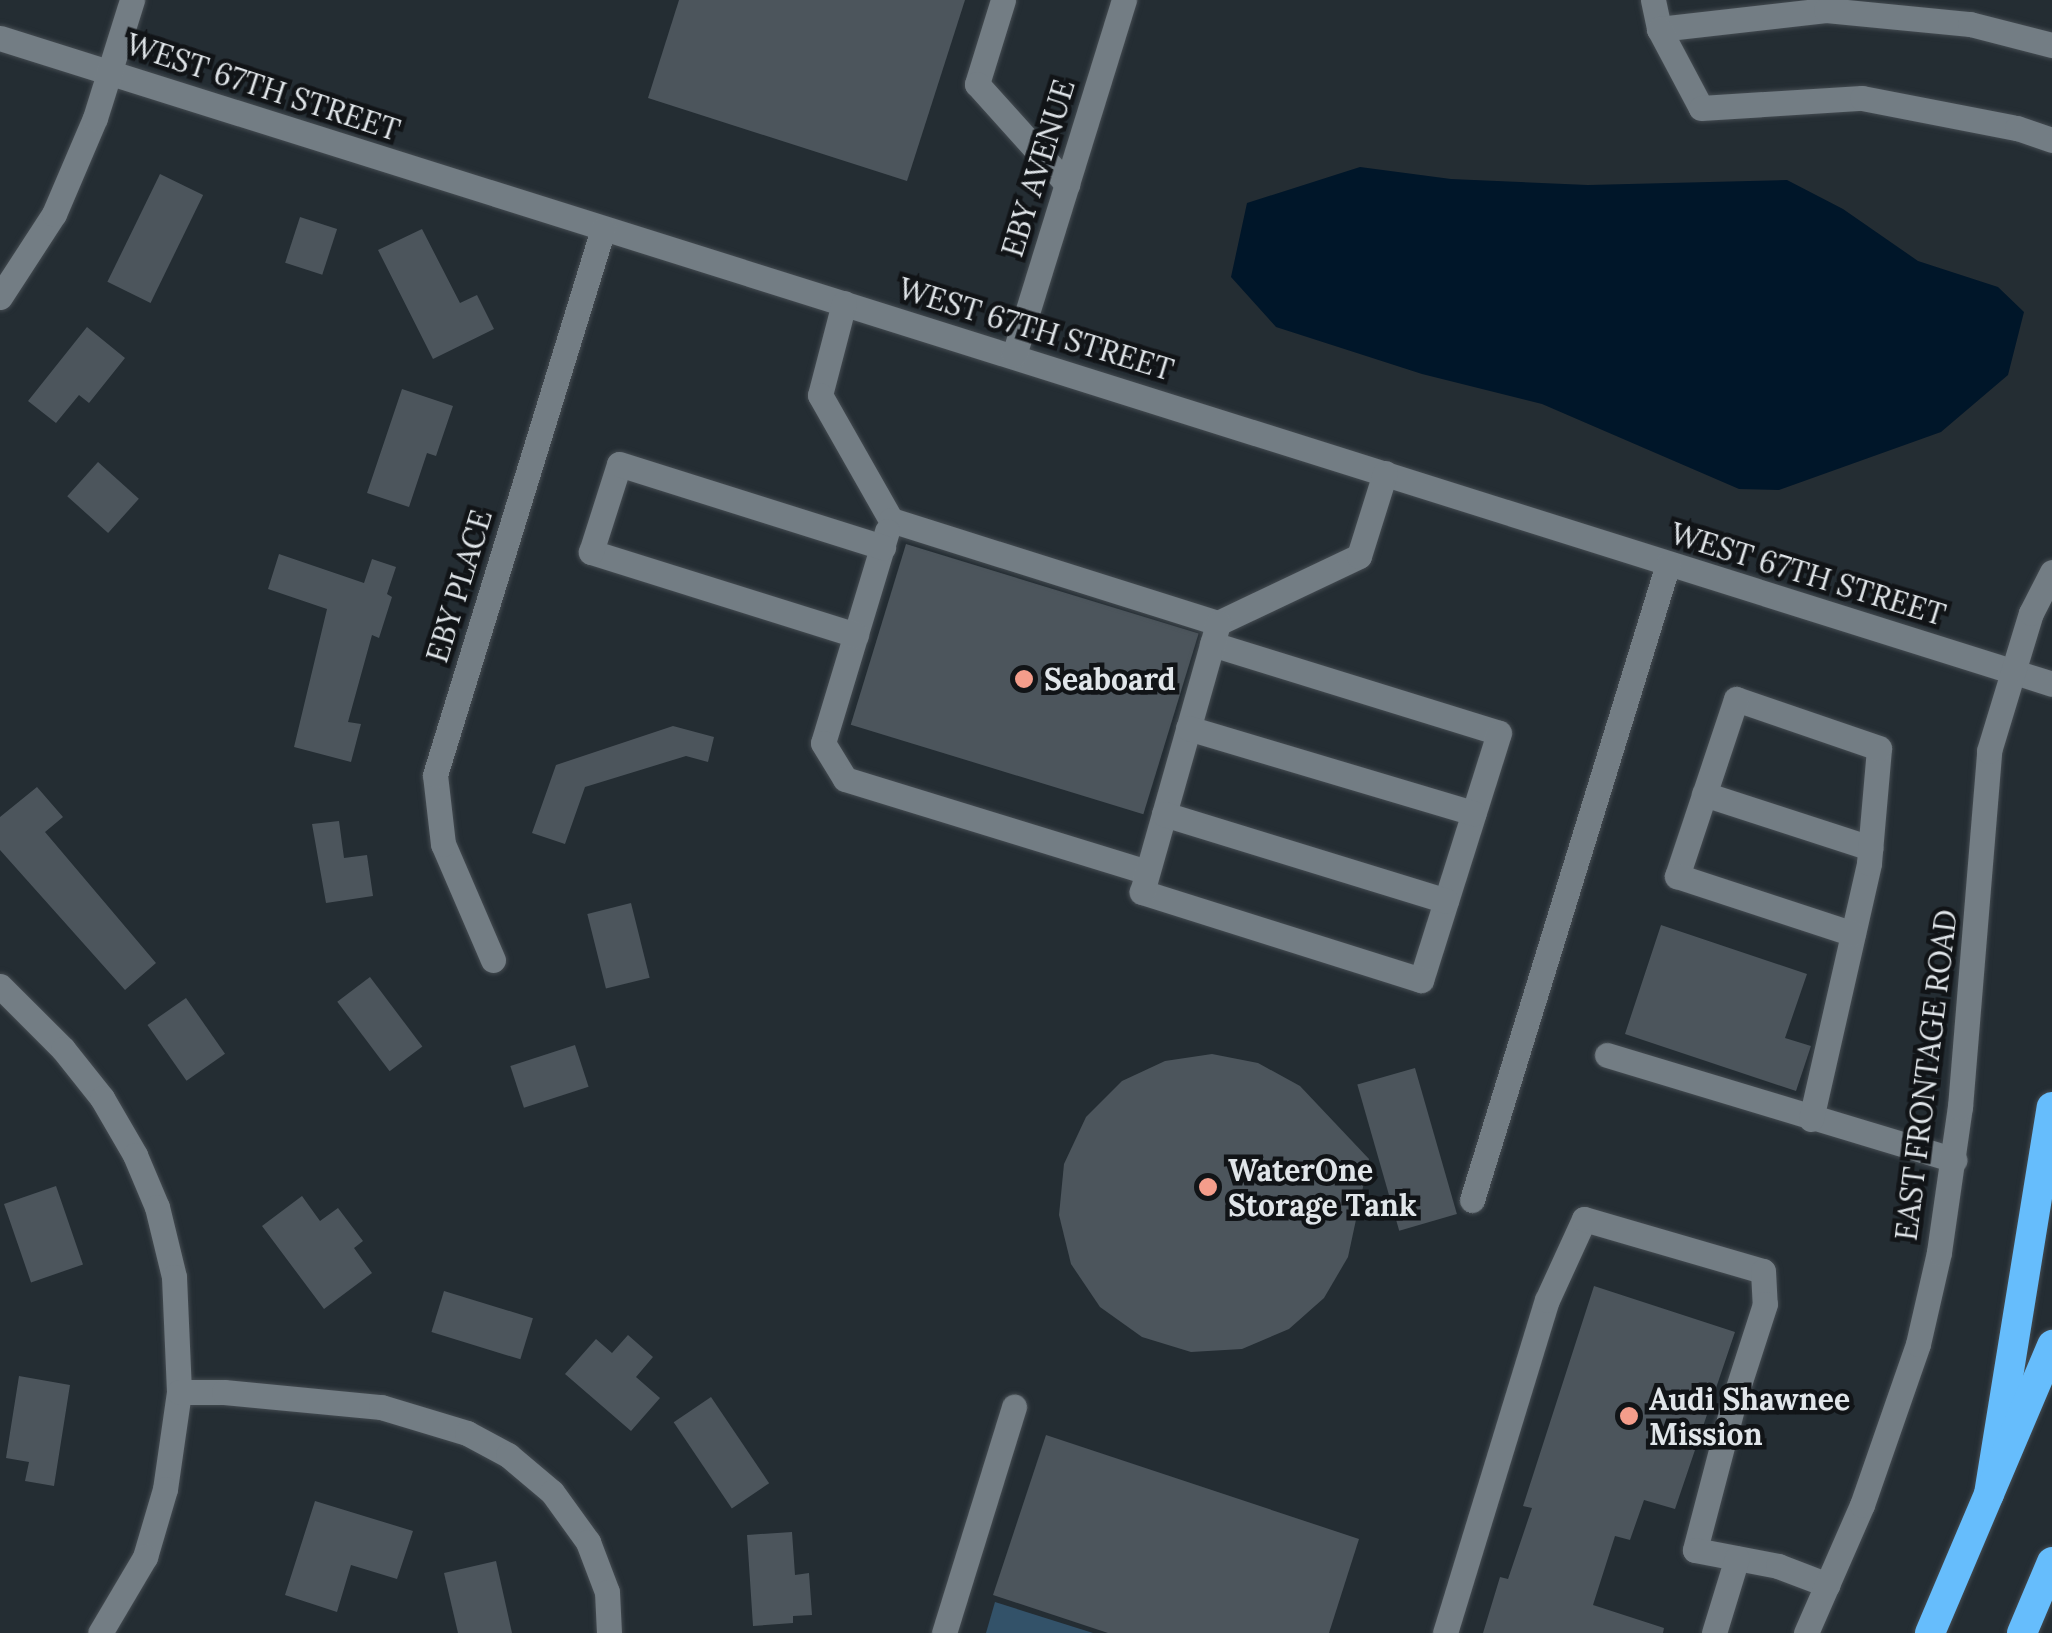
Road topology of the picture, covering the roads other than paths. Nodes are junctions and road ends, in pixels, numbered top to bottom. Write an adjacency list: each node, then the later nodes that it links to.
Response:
1 (132, 0): 8 (street)
2 (1003, 0): 10 (street)
3 (1124, 0): 10 (street, EBY AVENUE)
4 (1653, 0): 5 (street)
5 (1660, 29): 7 (street); 9 (street)
6 (0, 38): 8 (street, WEST 67TH STREET)
7 (2052, 45)
8 (109, 72): 11 (street, WEST 67TH STREET); 12 (street)
9 (2052, 140)
10 (1067, 184): 14 (street, EBY AVENUE)
11 (603, 229): 13 (street, WEST 67TH STREET); 32 (street, EBY PLACE)
12 (0, 297)
13 (844, 303): 14 (street, WEST 67TH STREET); 16 (street)
14 (1014, 355): 15 (street, WEST 67TH STREET)
15 (1385, 473): 18 (street, WEST 67TH STREET); 20 (street)
16 (891, 520): 17 (street); 20 (street)
17 (882, 547): 21 (street); 21 (street)
18 (1668, 564): 22 (street, WEST 67TH STREET); 38 (street)
19 (2052, 572): 22 (street, EAST FRONTAGE ROAD)
20 (1215, 633): 24 (street); 26 (street)
21 (856, 635): 29 (street)
22 (2011, 670): 23 (street, WEST 67TH STREET); 37 (street, EAST FRONTAGE ROAD)
23 (2052, 684)
24 (1188, 728): 26 (street); 27 (street)
25 (1704, 794): 28 (street); 28 (street); 31 (street)
26 (1474, 813): 30 (street)
27 (1164, 814): 29 (street); 30 (street)
28 (1870, 848): 31 (street)
29 (1147, 872): 30 (street)
30 (1446, 901)
31 (1853, 934): 36 (street)
32 (493, 960)
33 (0, 986): 40 (street)
34 (1606, 1055): 36 (street)
35 (2052, 1107): 42 (highway)
36 (1811, 1118): 37 (street)
37 (1954, 1160): 45 (street, EAST FRONTAGE ROAD)
38 (1472, 1200)
39 (2052, 1345): 42 (highway)
40 (179, 1392): 46 (street); 47 (street)
41 (1014, 1407): 48 (street)
42 (1989, 1494): 52 (highway)
43 (1737, 1558): 45 (street); 49 (street); 50 (street)
44 (2052, 1562): 53 (highway)
45 (1828, 1585): 51 (street, EAST FRONTAGE ROAD)
46 (100, 1633)
47 (609, 1633)
48 (944, 1633)
49 (1445, 1633)
50 (1714, 1633)
51 (1806, 1633)
52 (1930, 1633)
53 (2022, 1633)

